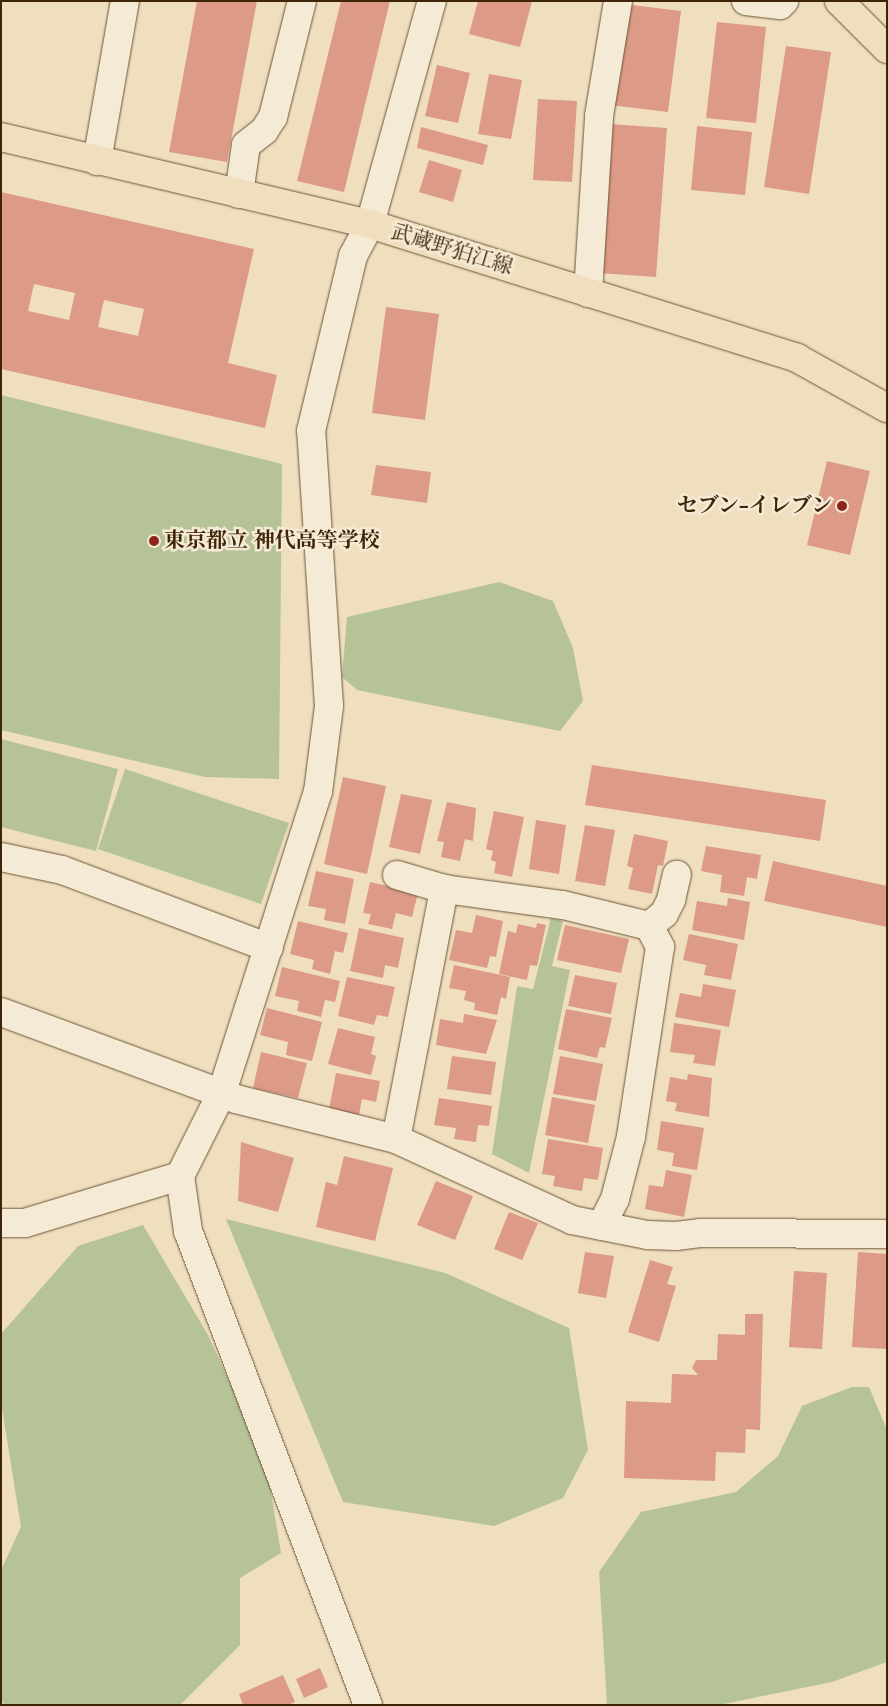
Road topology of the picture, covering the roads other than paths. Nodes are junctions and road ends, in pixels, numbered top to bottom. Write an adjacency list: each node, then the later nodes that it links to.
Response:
1 (124, 1): 10 (street)
2 (302, 1): 11 (street)
3 (432, 1): 12 (street)
4 (618, 1): 13 (street)
5 (746, 1): 6 (street)
6 (784, 1)
7 (839, 1): 8 (main road)
8 (887, 49)
9 (1, 137): 10 (main road, 武蔵野狛江線)
10 (97, 160): 11 (main road, 武蔵野狛江線)
11 (239, 194): 12 (main road, 武蔵野狛江線)
12 (370, 224): 13 (main road, 武蔵野狛江線); 20 (street)
13 (588, 293): 14 (main road, 武蔵野狛江線)
14 (887, 408)
15 (3, 863): 20 (street)
16 (397, 875): 18 (street)
17 (677, 875): 19 (street)
18 (444, 889): 19 (street); 23 (street)
19 (649, 926): 26 (street)
20 (268, 948): 22 (street)
21 (1, 1012): 22 (street)
22 (222, 1092): 23 (street); 24 (street)
23 (396, 1139): 26 (street)
24 (180, 1176): 25 (street); 28 (street)
25 (1, 1223)
26 (600, 1226): 27 (street)
27 (887, 1234)
28 (368, 1705)

